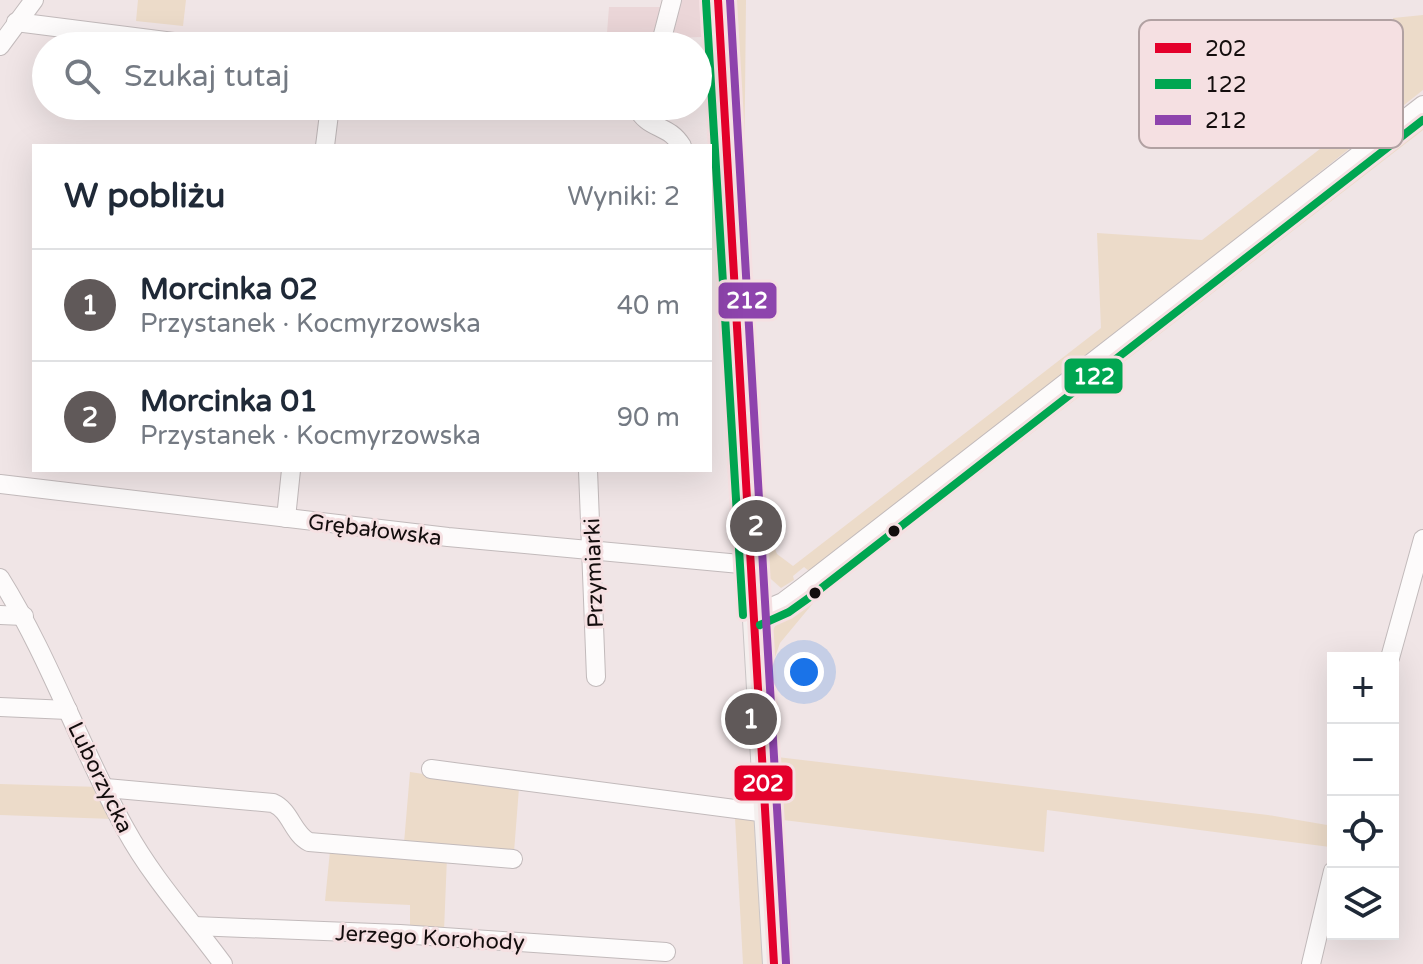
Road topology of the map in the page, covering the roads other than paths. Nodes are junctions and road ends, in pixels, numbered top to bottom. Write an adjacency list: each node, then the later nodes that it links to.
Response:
1 (34, 0): 4 (street)
2 (672, 0): 6 (street)
3 (718, 0): 21 (main road)
4 (16, 22): 5 (street); 7 (street)
5 (95, 32)
6 (664, 32)
7 (0, 46)
8 (1423, 105): 11 (street)
9 (328, 120): 12 (street)
10 (645, 120): 13 (street)
11 (1403, 121)
12 (325, 144)
13 (680, 144)
14 (1368, 148): 23 (street)
15 (291, 472): 18 (street)
16 (588, 472): 20 (street, Przymiarki)
17 (0, 484): 18 (street, Grębałowska)
18 (286, 518): 20 (street, Grębałowska)
19 (1423, 539): 26 (street)
20 (593, 552): 21 (street, Grębałowska); 27 (street, Przymiarki)
21 (751, 565): 23 (main road)
22 (0, 578): 25 (street, Luborzycka)
23 (755, 614): 32 (main road)
24 (0, 615): 25 (street)
25 (24, 616): 29 (street, Luborzycka)
26 (1392, 652)
27 (596, 677)
28 (0, 707): 29 (street)
29 (68, 710): 31 (street, Luborzycka)
30 (431, 769): 32 (street)
31 (106, 788): 33 (street); 35 (street, Luborzycka)
32 (766, 813): 38 (main road)
33 (513, 859)
34 (1327, 896): 39 (street)
35 (194, 926): 36 (street, Jerzego Korohody); 37 (street, Luborzycka)
36 (666, 952)
37 (223, 964)
38 (774, 964)
39 (1311, 964)

